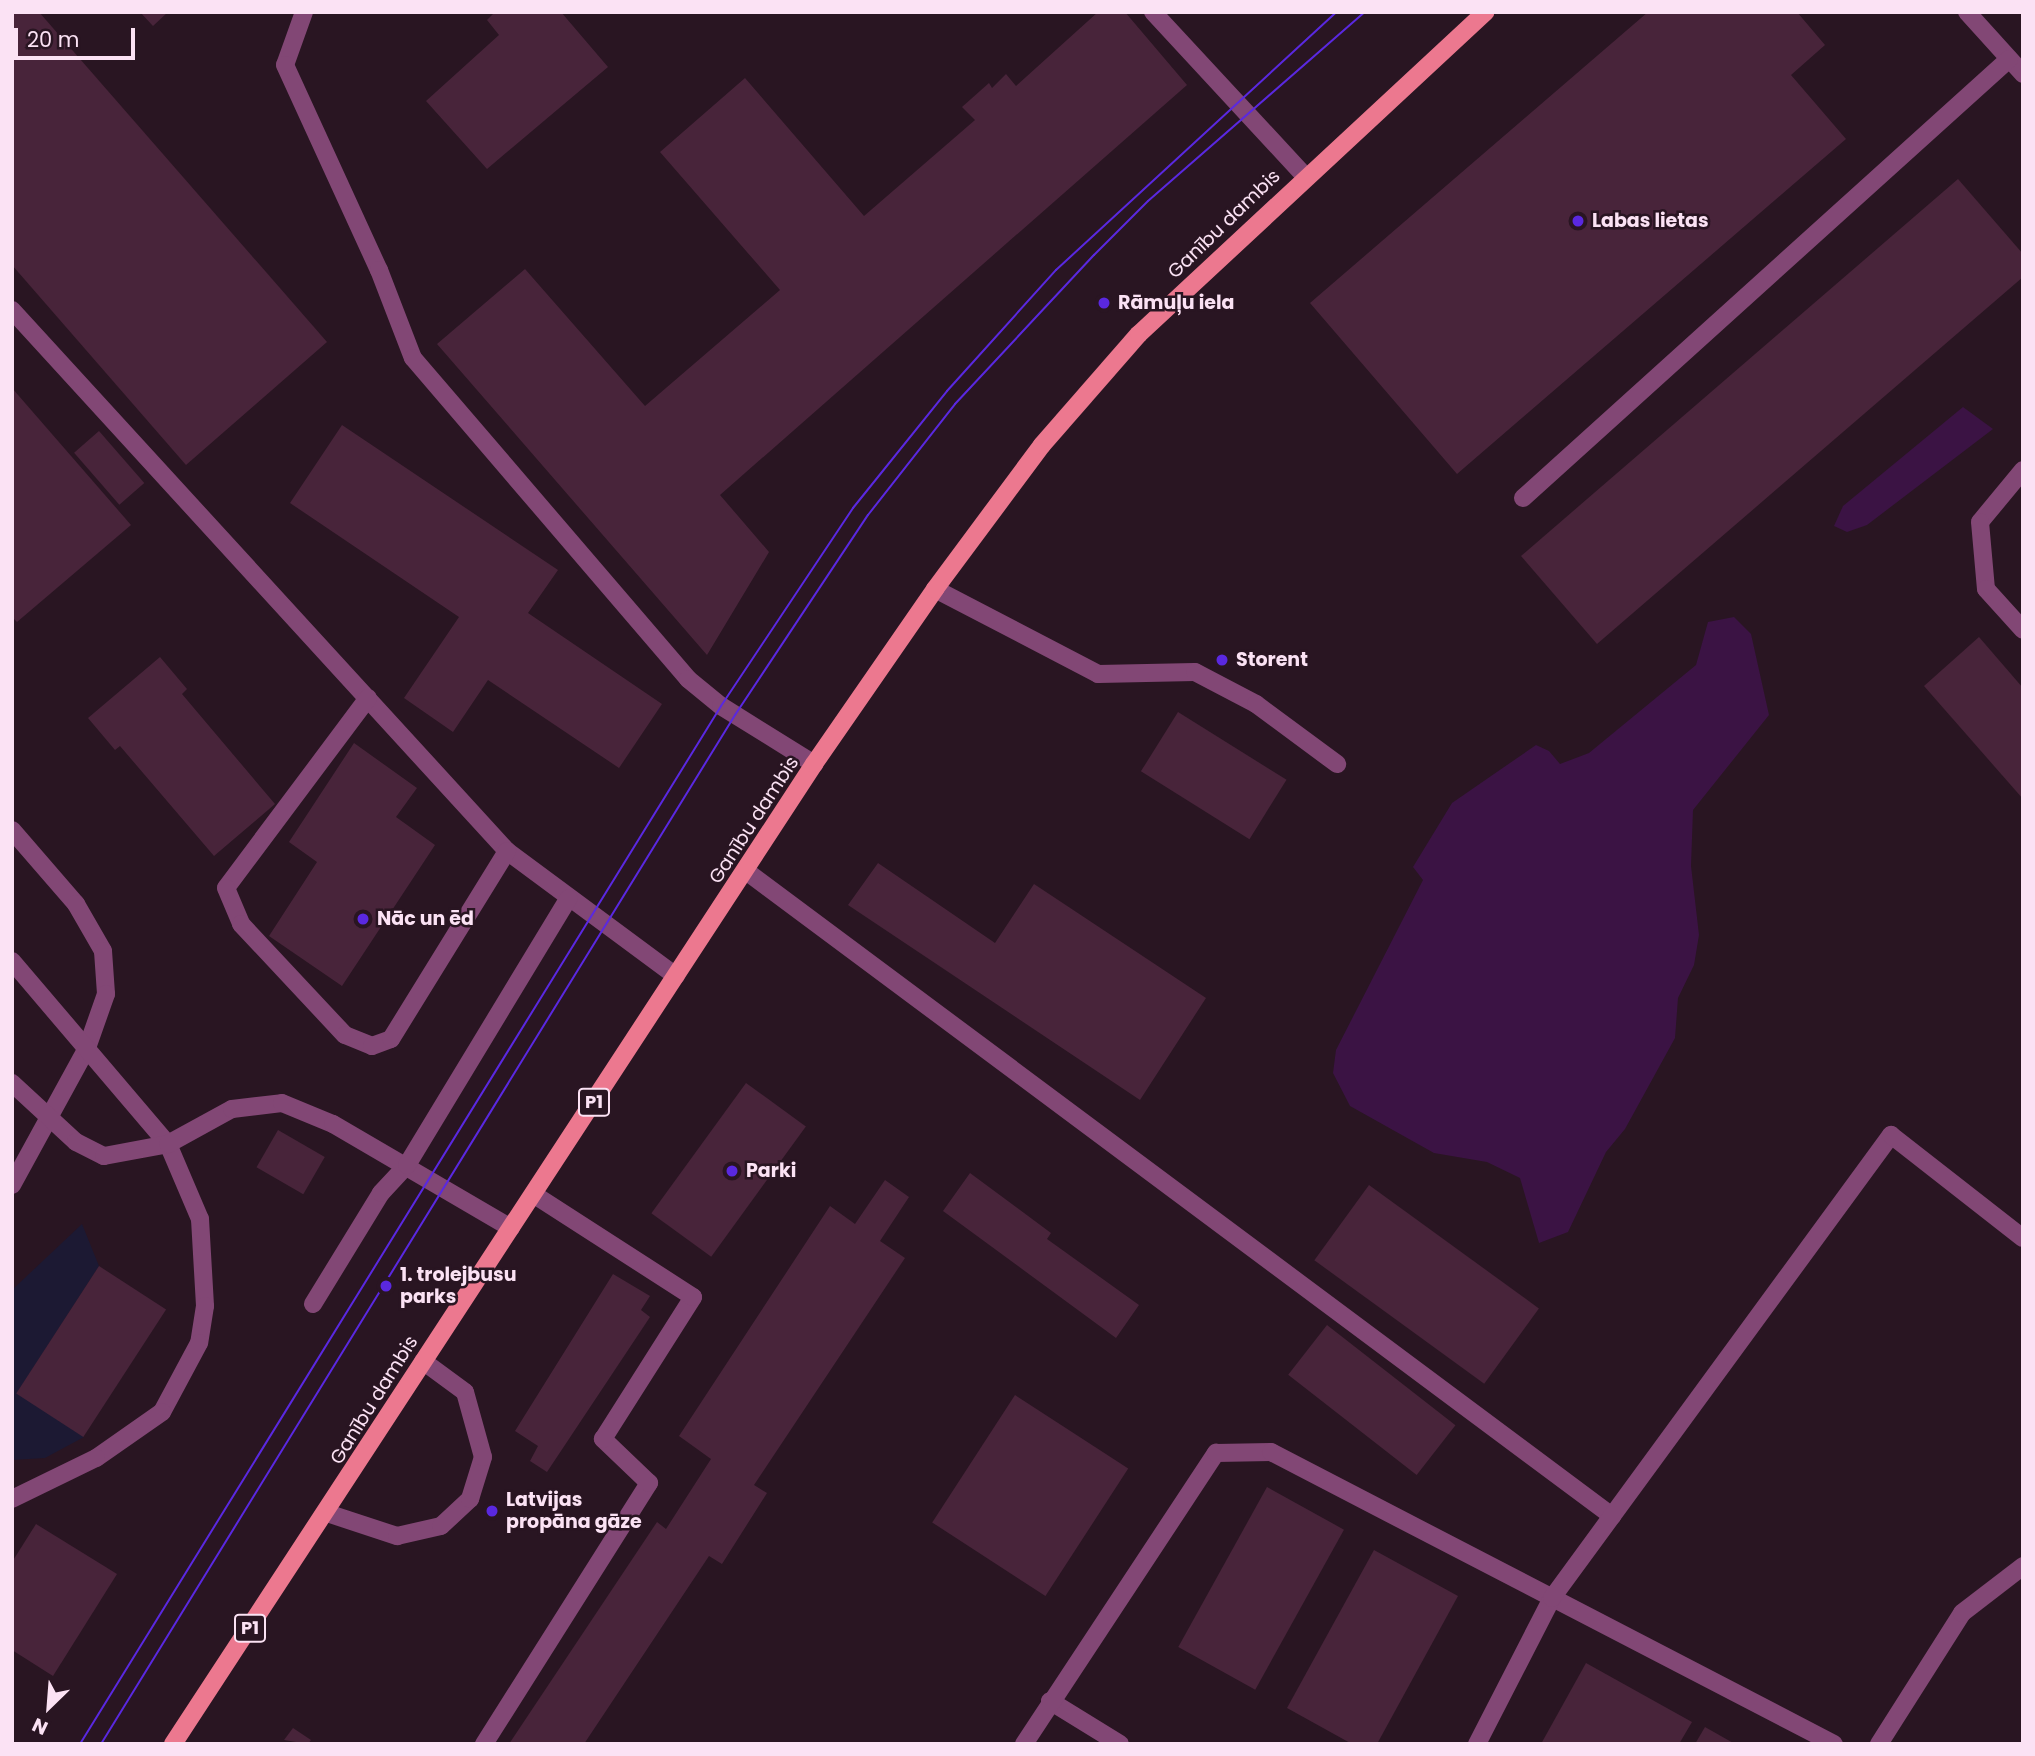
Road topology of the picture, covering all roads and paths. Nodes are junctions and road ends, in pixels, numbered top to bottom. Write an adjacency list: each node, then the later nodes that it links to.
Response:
1 (304, 12): 14 (lane)
2 (1153, 12): 7 (lane)
3 (1485, 12): 7 (main road, Ganību dambis / P1)
4 (1967, 12): 5 (lane)
5 (2009, 59): 6 (lane); 10 (lane)
6 (2023, 74)
7 (1305, 176): 11 (main road, Ganību dambis / P1)
8 (12, 310): 13 (lane)
9 (2023, 470): 12 (lane)
10 (1523, 498)
11 (935, 589): 14 (main road, Ganību dambis / P1); 15 (lane)
12 (2023, 630)
13 (368, 698): 17 (lane); 17 (lane)
14 (814, 764): 18 (main road, Ganību dambis / P1)
15 (1337, 764)
16 (12, 830): 22 (lane)
17 (508, 851): 19 (lane)
18 (746, 871): 21 (main road, Ganību dambis / P1); 35 (lane)
19 (569, 898): 21 (lane); 26 (lane)
20 (12, 961): 22 (lane)
21 (676, 976): 28 (main road, Ganību dambis / P1)
22 (87, 1048): 24 (lane); 25 (lane)
23 (12, 1083): 24 (lane)
24 (49, 1120): 25 (lane); 27 (lane)
25 (168, 1144): 26 (lane); 33 (lane)
26 (407, 1165): 29 (lane); 31 (lane)
27 (12, 1185)
28 (533, 1194): 29 (main road, Ganību dambis / P1); 40 (lane)
29 (511, 1228): 32 (main road, Ganību dambis / P1)
30 (2023, 1238): 35 (lane)
31 (313, 1304)
32 (423, 1361): 34 (main road, Ganību dambis / P1); 34 (lane)
33 (12, 1499)
34 (327, 1513): 39 (main road, Ganību dambis / P1)
35 (1612, 1516): 37 (lane)
36 (2023, 1566): 45 (lane)
37 (1552, 1598): 38 (lane); 43 (lane); 44 (lane)
38 (1050, 1701): 41 (lane); 42 (lane)
39 (173, 1744)
40 (484, 1744)
41 (1024, 1744)
42 (1120, 1744)
43 (1477, 1744)
44 (1834, 1744)
45 (1879, 1744)

